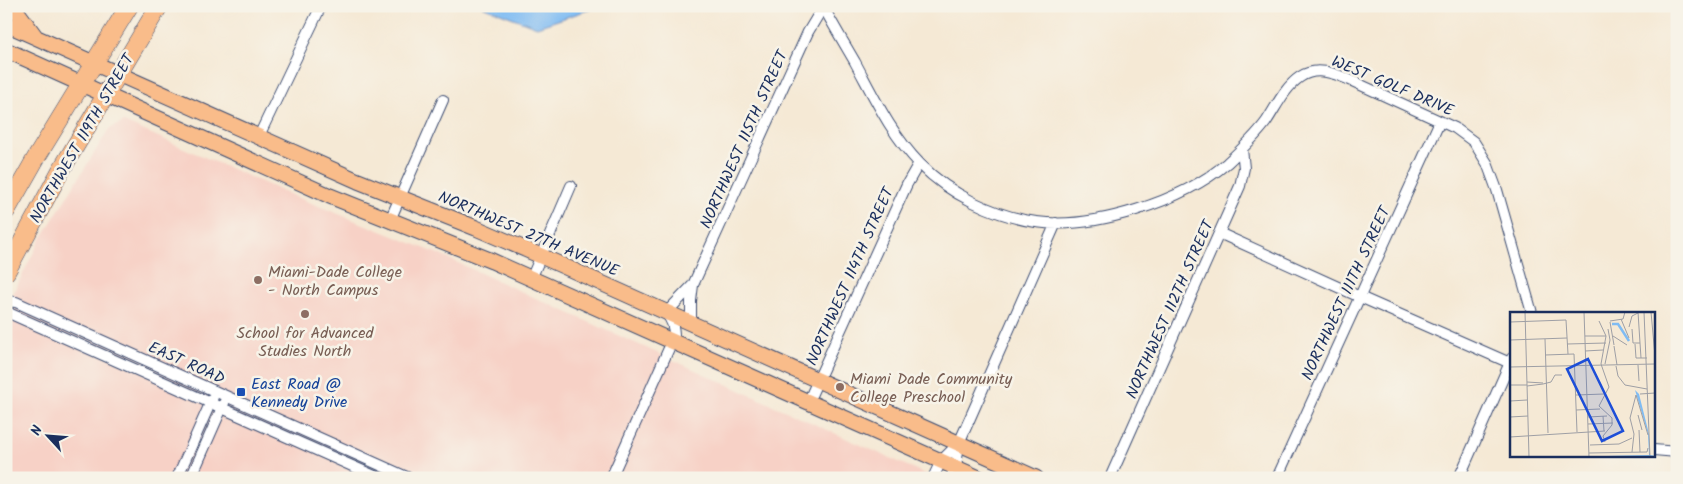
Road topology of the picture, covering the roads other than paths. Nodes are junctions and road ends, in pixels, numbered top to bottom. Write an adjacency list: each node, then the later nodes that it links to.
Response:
1 (13, 6): 7 (main road)
2 (130, 6): 9 (highway, NORTHWEST 119TH STREET)
3 (158, 6): 10 (highway, NORTHWEST 119TH STREET)
4 (321, 6): 15 (street)
5 (823, 7): 17 (street, WEST GOLF DRIVE); 27 (street, NORTHWEST 115TH STREET)
6 (6, 24): 7 (main road, NORTHWEST 27TH AVENUE)
7 (36, 38): 9 (main road, NORTHWEST 27TH AVENUE)
8 (6, 50): 11 (main road)
9 (94, 63): 10 (main road, NORTHWEST 27TH AVENUE); 11 (highway, NORTHWEST 119TH STREET)
10 (118, 75): 12 (highway, NORTHWEST 119TH STREET); 15 (main road, NORTHWEST 27TH AVENUE)
11 (81, 84): 12 (main road); 20 (highway, NORTHWEST 119TH STREET)
12 (106, 95): 21 (main road); 25 (highway, NORTHWEST 119TH STREET)
13 (443, 100): 19 (street)
14 (1440, 121): 16 (street, WEST GOLF DRIVE); 28 (street, NORTHWEST 111TH STREET); 31 (street, WEST GOLF DRIVE)
15 (258, 138): 19 (main road, NORTHWEST 27TH AVENUE)
16 (1242, 149): 22 (street, WEST GOLF DRIVE); 23 (street, NORTHWEST 112TH STREET)
17 (918, 163): 22 (street, WEST GOLF DRIVE); 37 (street, NORTHWEST 114TH STREET)
18 (571, 186): 24 (street)
19 (400, 198): 21 (street); 24 (main road, NORTHWEST 27TH AVENUE)
20 (6, 211)
21 (390, 220): 26 (main road)
22 (1056, 223): 43 (street)
23 (1219, 233): 28 (street); 56 (street, NORTHWEST 112TH STREET)
24 (541, 256): 26 (street); 32 (main road, NORTHWEST 27TH AVENUE)
25 (6, 272)
26 (531, 279): 34 (main road)
27 (693, 285): 32 (street, NORTHWEST 115TH STREET); 33 (street, NORTHWEST 115TH STREET)
28 (1360, 297): 35 (street); 57 (street, NORTHWEST 111TH STREET)
29 (6, 301): 38 (street, EAST ROAD)
30 (6, 311): 40 (street, EAST ROAD)
31 (1532, 312)
32 (666, 313): 33 (main road, NORTHWEST 27TH AVENUE); 34 (street)
33 (691, 324): 37 (main road, NORTHWEST 27TH AVENUE)
34 (672, 342): 41 (main road); 52 (street)
35 (1510, 360)
36 (1510, 362): 58 (street)
37 (818, 380): 41 (street, NORTHWEST 114TH STREET); 43 (main road, NORTHWEST 27TH AVENUE)
38 (216, 391): 39 (street, EAST ROAD); 40 (street)
39 (228, 397): 42 (street); 51 (street, EAST ROAD)
40 (210, 402): 42 (street, EAST ROAD); 48 (street)
41 (808, 402): 46 (main road)
42 (222, 408): 49 (street); 50 (street, EAST ROAD)
43 (959, 442): 46 (street); 47 (street); 55 (main road, NORTHWEST 27TH AVENUE)
44 (1656, 450): 45 (street)
45 (1677, 452)
46 (941, 461): 47 (main road); 53 (street)
47 (953, 472): 54 (main road)
48 (177, 478)
49 (191, 478)
50 (379, 478)
51 (409, 478)
52 (611, 478)
53 (933, 478)
54 (980, 478)
55 (1036, 478)
56 (1110, 478)
57 (1277, 478)
58 (1459, 478)

